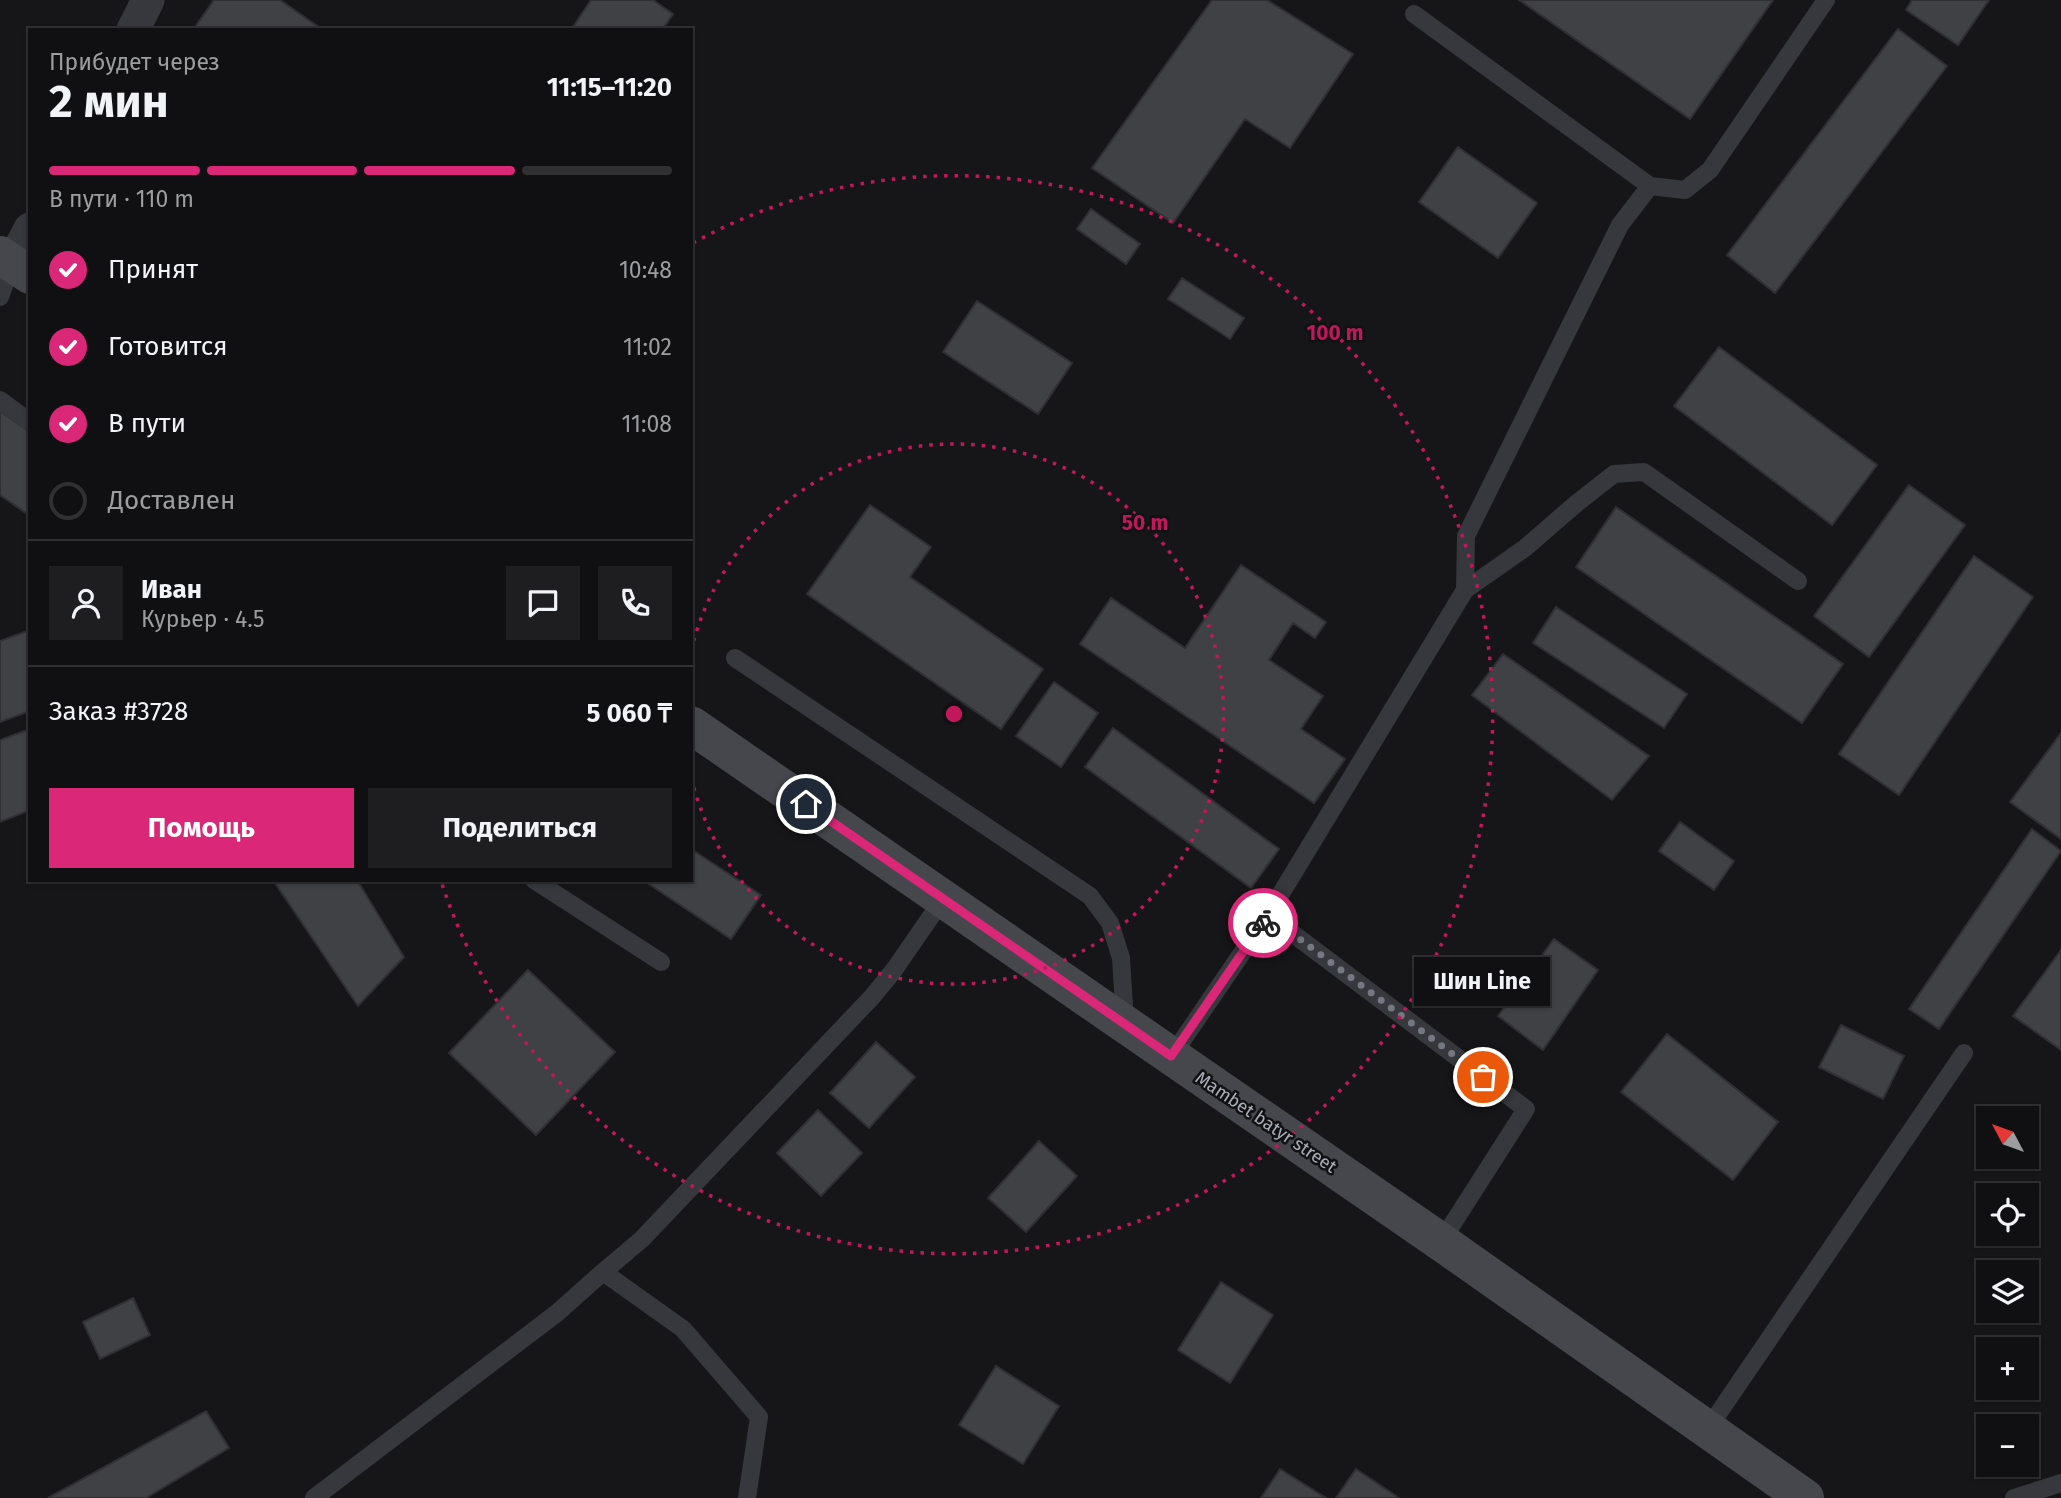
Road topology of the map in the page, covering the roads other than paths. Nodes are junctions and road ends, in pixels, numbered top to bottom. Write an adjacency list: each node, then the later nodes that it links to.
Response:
1 (148, 0): 4 (street)
2 (1826, 0): 5 (lane)
3 (1414, 14): 5 (lane)
4 (134, 28)
5 (1650, 186): 11 (lane)
6 (28, 233): 7 (street)
7 (10, 272)
8 (0, 400): 9 (lane)
9 (28, 421)
10 (1798, 581): 11 (lane)
11 (1465, 590): 16 (lane)
12 (735, 658): 18 (lane)
13 (693, 726): 15 (main road, Mambet batyr street)
14 (537, 882): 17 (lane)
15 (943, 899): 18 (main road, Mambet batyr street); 22 (lane)
16 (1268, 915): 20 (lane); 21 (lane)
17 (660, 962)
18 (1125, 1025): 20 (main road, Mambet batyr street)
19 (1964, 1053): 23 (lane)
20 (1171, 1056): 21 (main road, Mambet batyr street)
21 (1441, 1242): 23 (main road, Mambet batyr street)
22 (603, 1272): 25 (lane); 26 (lane)
23 (1707, 1430): 27 (main road, Mambet batyr street)
24 (2061, 1483): 28 (lane)
25 (314, 1498)
26 (747, 1498)
27 (1805, 1498)
28 (2014, 1498)

